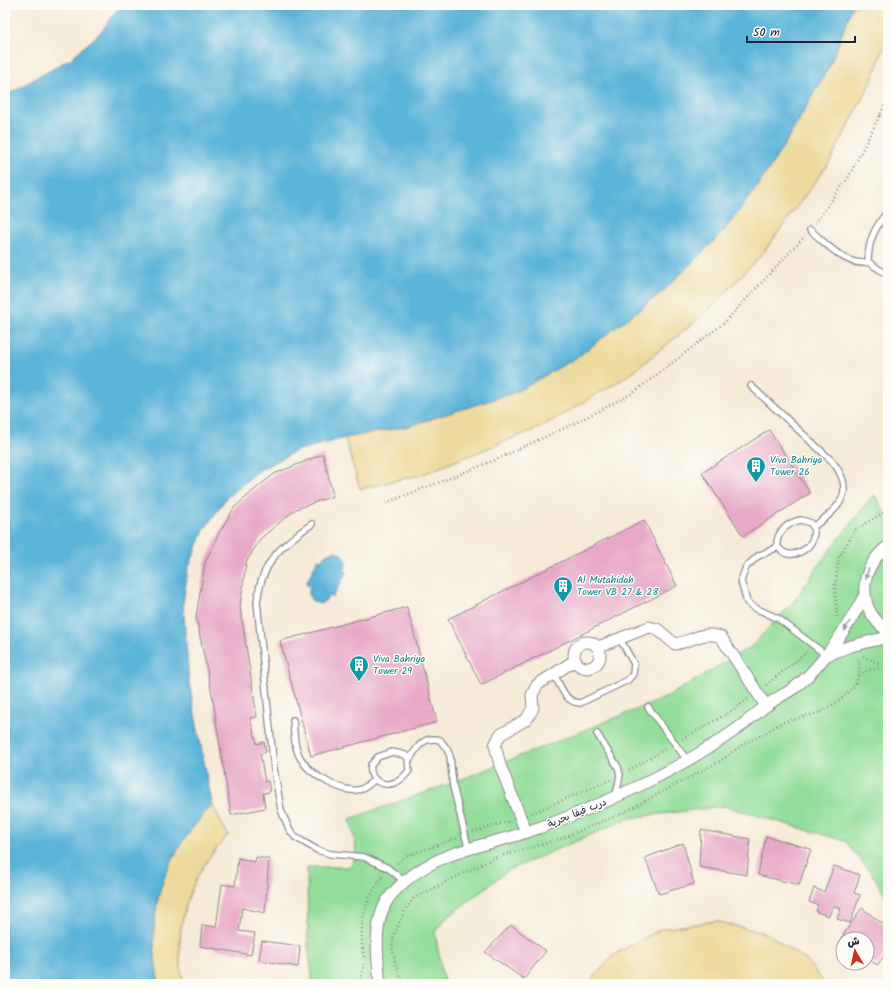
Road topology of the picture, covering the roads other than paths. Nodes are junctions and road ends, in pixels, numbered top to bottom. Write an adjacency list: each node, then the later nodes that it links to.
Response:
1 (888, 211): 3 (lane)
2 (810, 230): 3 (lane)
3 (868, 262): 4 (lane)
4 (888, 275)
5 (751, 386): 7 (lane)
6 (312, 524): 28 (lane)
7 (813, 527): 9 (lane); 9 (lane)
8 (888, 546): 10 (street, one-way to 10)
9 (778, 547): 15 (lane)
10 (865, 595): 11 (street); 15 (street, درب فيفا بحرية, one-way to 15)
11 (888, 631)
12 (888, 638): 15 (street, درب فيفا بحرية)
13 (620, 639): 14 (street); 17 (lane); 18 (street)
14 (598, 646): 16 (street); 16 (street)
15 (826, 655): 18 (street, درب فيفا بحرية)
16 (574, 661): 17 (street)
17 (554, 674): 26 (street)
18 (766, 706): 23 (street, درب فيفا بحرية)
19 (648, 707): 23 (lane)
20 (293, 720): 24 (lane)
21 (597, 734): 25 (lane)
22 (409, 760): 24 (lane); 24 (lane); 27 (lane)
23 (686, 760): 25 (street, درب فيفا بحرية)
24 (375, 780)
25 (616, 797): 26 (street, درب فيفا بحرية)
26 (526, 832): 27 (street, درب فيفا بحرية)
27 (468, 847): 28 (street, درب فيفا بحرية)
28 (405, 882): 29 (street, درب فيفا بحرية)
29 (380, 984)

